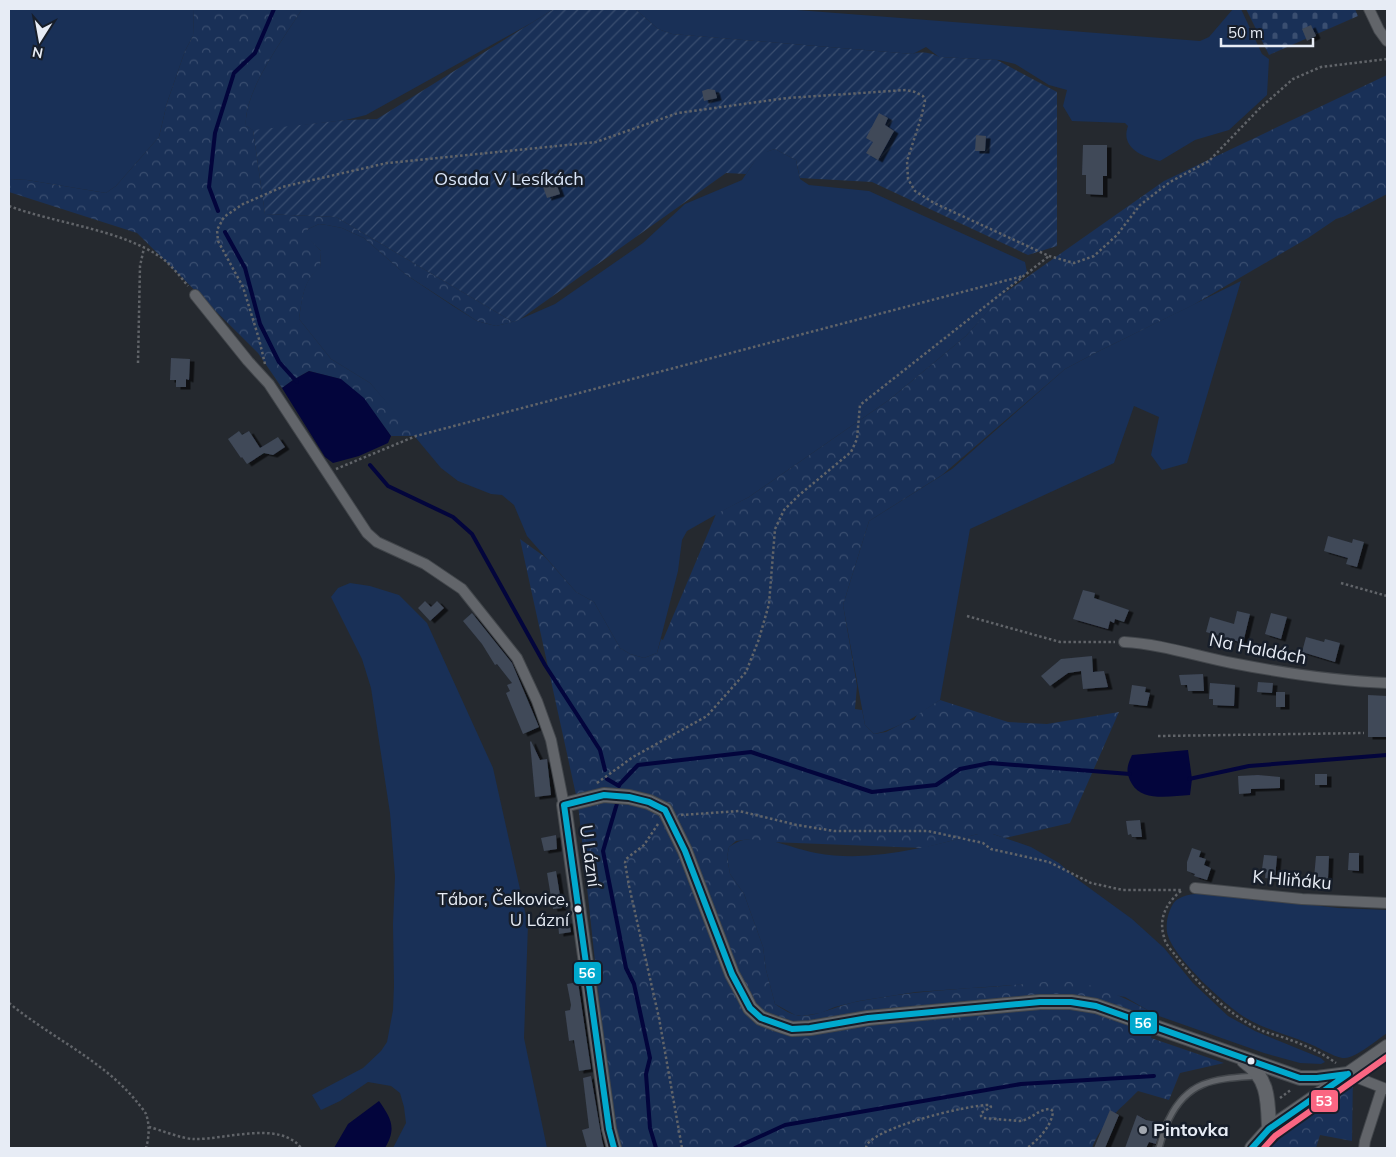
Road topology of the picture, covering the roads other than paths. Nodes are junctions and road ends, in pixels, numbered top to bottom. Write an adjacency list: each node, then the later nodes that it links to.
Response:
1 (1369, 9): 2 (street)
2 (1387, 41)
3 (195, 295): 6 (street, U Lázní)
4 (1124, 642): 5 (street, Na Haldách)
5 (1387, 683)
6 (564, 805): 10 (street); 15 (street, U Lázní)
7 (1195, 888): 8 (street, K Hliňáku)
8 (1387, 903)
9 (1387, 1047): 11 (street)
10 (1240, 1057): 11 (street); 12 (street)
11 (1343, 1070): 13 (street); 14 (street)
12 (1260, 1076): 14 (street); 16 (lane)
13 (1384, 1089): 18 (street)
14 (1269, 1129): 17 (street)
15 (614, 1148)
16 (1159, 1148)
17 (1252, 1148)
18 (1364, 1148)

